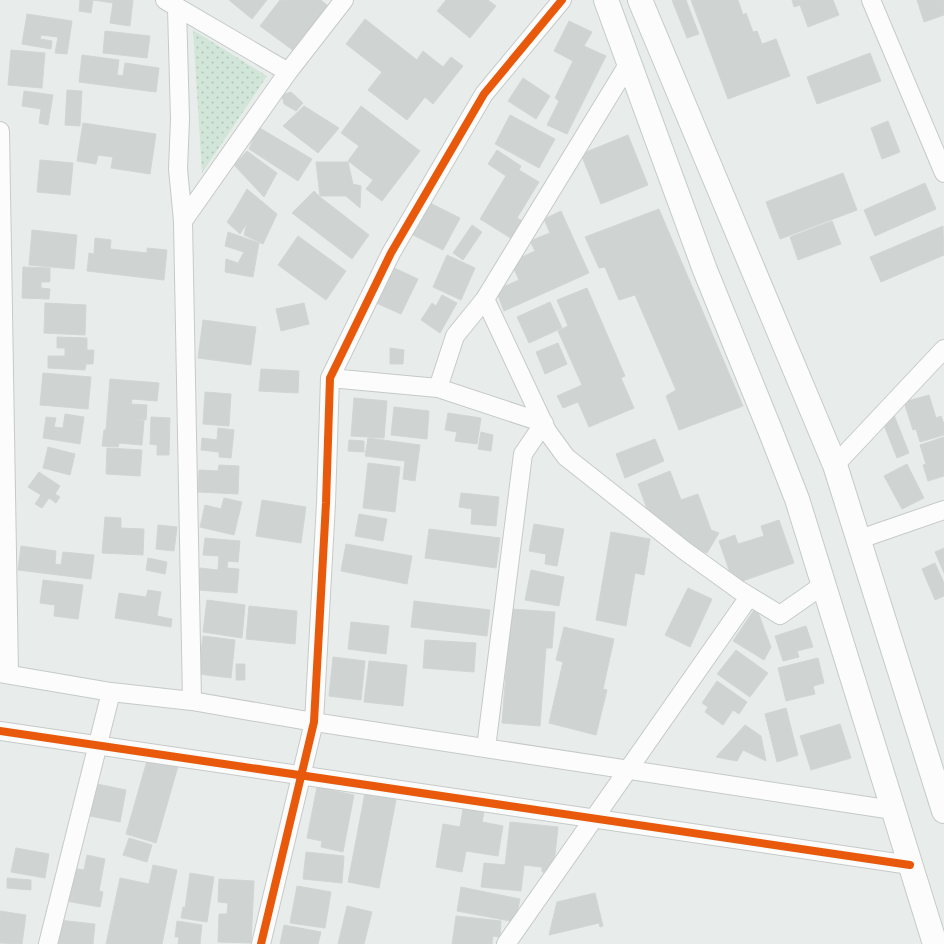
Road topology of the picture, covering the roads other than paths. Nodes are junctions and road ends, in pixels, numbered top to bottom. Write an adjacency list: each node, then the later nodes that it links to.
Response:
1 (344, 0): 8 (street)
2 (562, 0): 16 (street)
3 (606, 0): 7 (main road)
4 (640, 0): 19 (main road)
5 (871, 0): 10 (street)
6 (171, 4): 8 (street); 11 (street)
7 (630, 63): 13 (street); 22 (main road)
8 (288, 72): 11 (street)
9 (0, 131): 12 (street)
10 (944, 173)
11 (183, 221): 26 (street)
12 (1, 229): 15 (street)
13 (485, 298): 17 (street); 18 (street)
14 (944, 349): 19 (street)
15 (2, 357): 24 (street)
16 (330, 378): 17 (street); 27 (street)
17 (438, 388): 18 (street)
18 (544, 423): 23 (street); 30 (street)
19 (835, 465): 21 (main road)
20 (944, 510): 21 (street)
21 (857, 540): 34 (main road)
22 (823, 585): 23 (street); 33 (main road)
23 (749, 597): 31 (street)
24 (5, 673): 25 (street)
25 (111, 692): 26 (street); 29 (street)
26 (192, 701): 27 (street)
27 (314, 722): 30 (street); 32 (street)
28 (0, 731): 29 (street)
29 (98, 745): 32 (street); 37 (street)
30 (486, 748): 31 (street)
31 (628, 770): 33 (street); 35 (street)
32 (301, 775): 35 (street); 38 (street)
33 (893, 810): 36 (main road)
34 (944, 811)
35 (594, 818): 36 (street); 39 (street)
36 (910, 865): 40 (main road)
37 (48, 944)
38 (261, 944)
39 (506, 944)
40 (935, 944)

